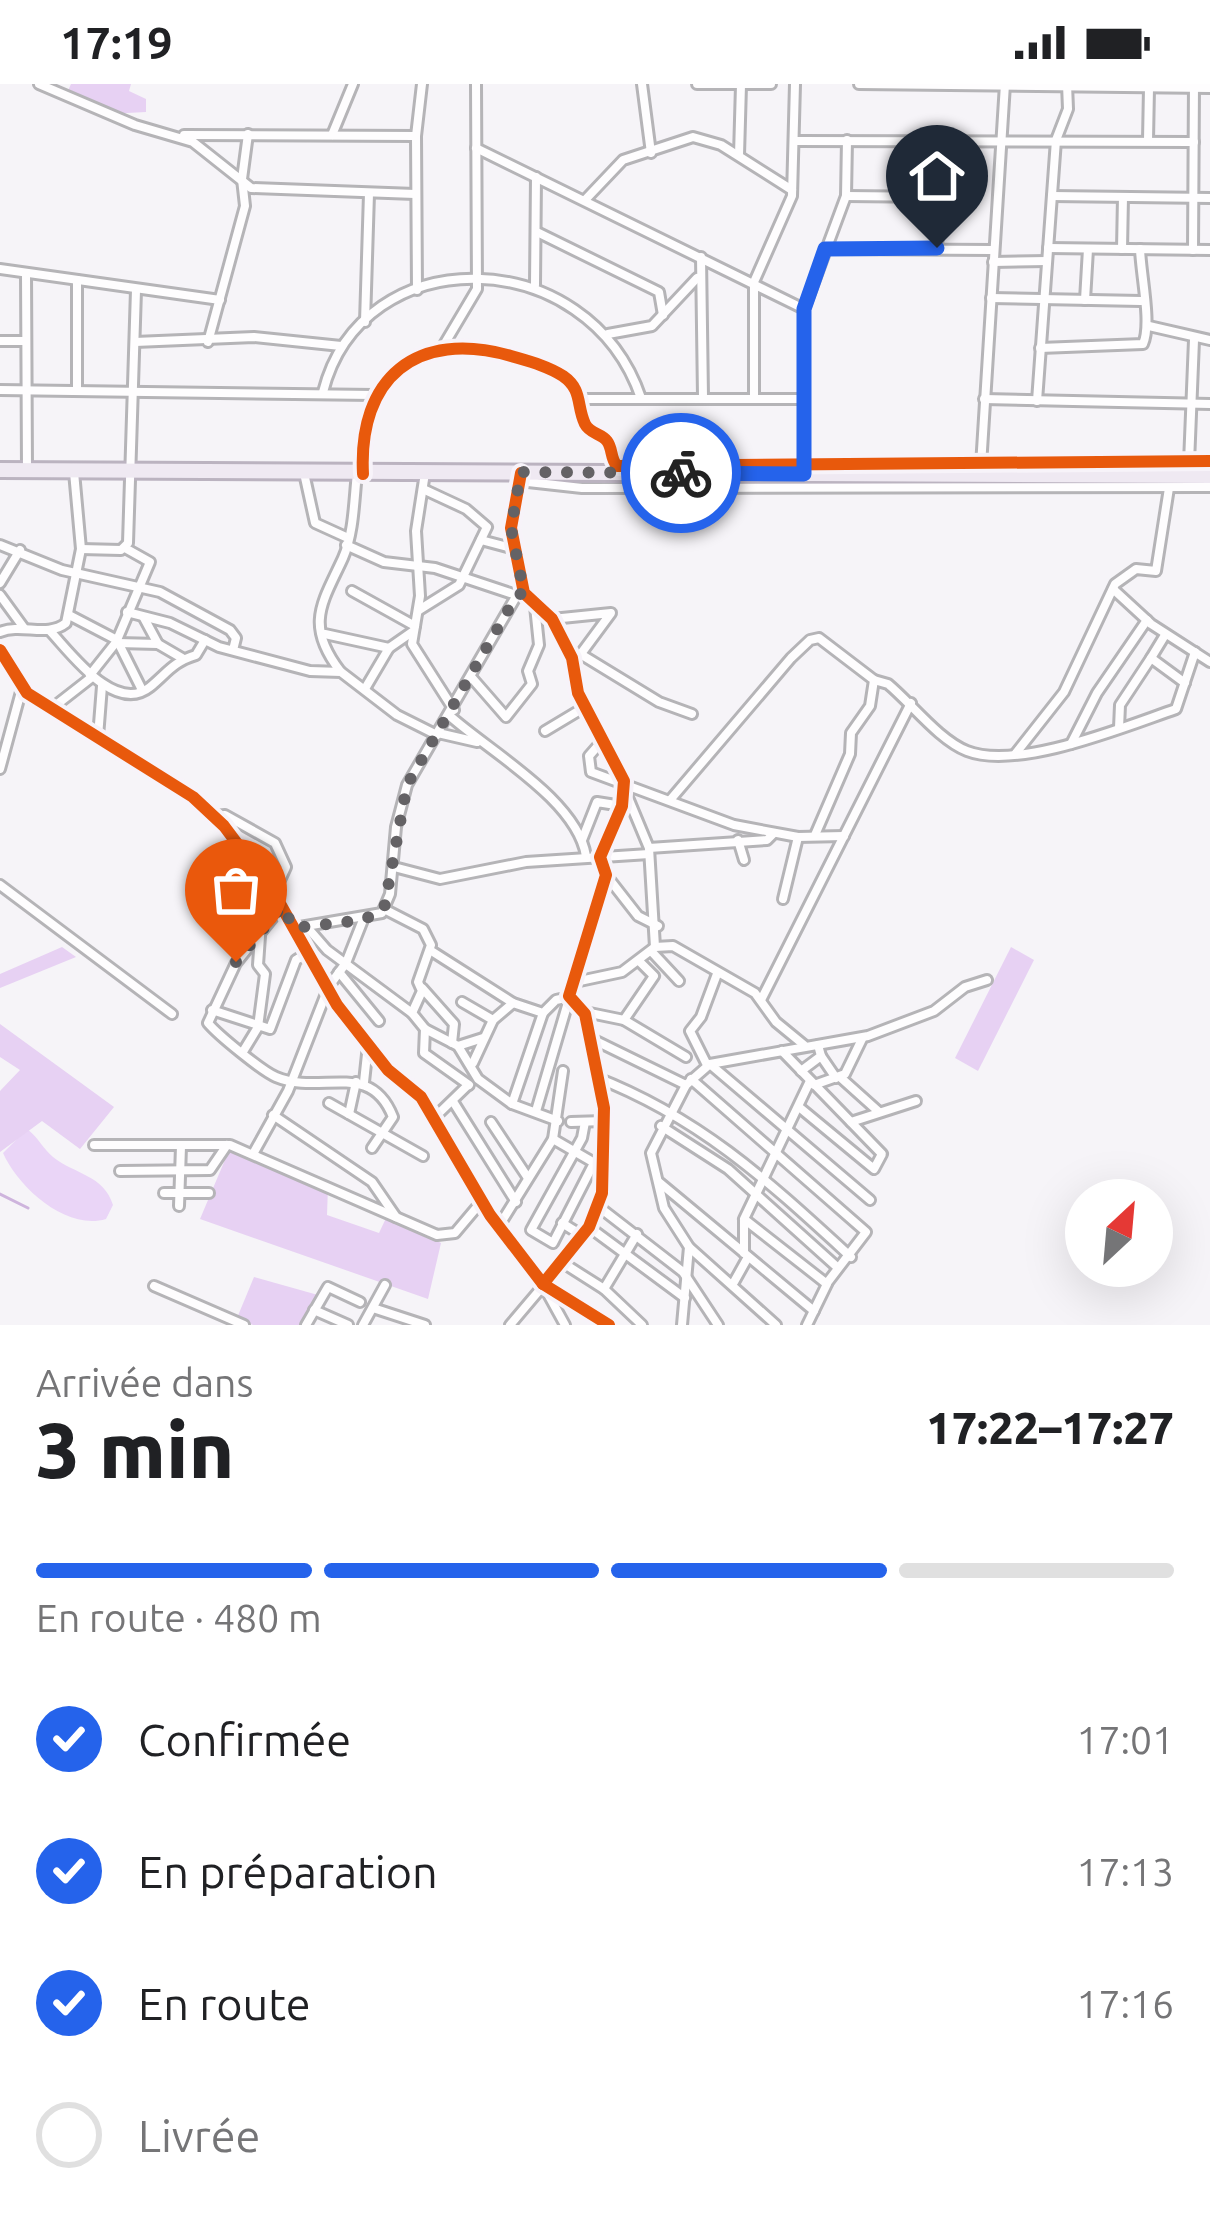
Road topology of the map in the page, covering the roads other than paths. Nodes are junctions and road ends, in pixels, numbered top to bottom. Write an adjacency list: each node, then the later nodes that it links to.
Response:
1 (39, 84): 18 (street)
2 (353, 84): 17 (street)
3 (422, 84): 19 (street)
4 (476, 84): 27 (street)
5 (643, 84): 28 (street)
6 (697, 84): 10 (street)
7 (771, 84): 10 (street)
8 (795, 84): 23 (street)
9 (859, 84): 11 (street)
10 (741, 85): 29 (street)
11 (1005, 85): 12 (street); 24 (street)
12 (1067, 85): 14 (street); 22 (street)
13 (1194, 86): 14 (street); 15 (street); 26 (street)
14 (1149, 88): 25 (street)
15 (1210, 88)
16 (248, 134): 17 (street); 18 (street); 31 (street)
17 (332, 135): 19 (street)
18 (178, 136): 31 (street)
19 (416, 136): 34 (street)
20 (847, 140): 21 (street); 23 (street); 35 (street)
21 (944, 140): 24 (street); 37 (street)
22 (1056, 140): 24 (street); 25 (street); 36 (street)
23 (796, 141): 32 (street)
24 (998, 141): 49 (street)
25 (1148, 141): 26 (street)
26 (1195, 142): 39 (street)
27 (476, 148): 30 (street); 58 (street)
28 (651, 153): 29 (street); 41 (street)
29 (739, 155): 32 (street)
30 (536, 176): 41 (street); 42 (street)
31 (242, 179): 33 (street); 67 (street)
32 (792, 190): 60 (street)
33 (369, 194): 34 (street); 71 (street)
34 (415, 194): 63 (street)
35 (846, 196): 37 (street); 45 (street)
36 (1052, 196): 38 (street); 44 (street)
37 (940, 197): 43 (street)
38 (1123, 197): 39 (street); 47 (street)
39 (1194, 197): 40 (street); 50 (street)
40 (1210, 198)
41 (585, 200): 52 (street)
42 (539, 233): 61 (street); 70 (street)
43 (937, 248): 45 (street); 49 (street)
44 (1048, 248): 46 (street); 53 (street)
45 (825, 249): 69 (street)
46 (1088, 249): 47 (street); 66 (street)
47 (1122, 249): 48 (street)
48 (1140, 249): 50 (street); 68 (street)
49 (992, 250): 54 (street)
50 (1193, 250): 51 (street)
51 (1210, 250)
52 (701, 257): 57 (street); 60 (street)
53 (1047, 261): 54 (street); 65 (street)
54 (992, 262): 64 (street)
55 (0, 269): 56 (street)
56 (26, 273): 59 (street); 77 (street)
57 (699, 276): 70 (street); 89 (street)
58 (477, 279): 61 (street); 63 (street); 82 (street)
59 (77, 280): 62 (street); 84 (street)
60 (754, 282): 69 (street); 90 (street)
61 (535, 285): 73 (street)
62 (136, 290): 67 (street); 78 (street)
63 (418, 290): 71 (street)
64 (992, 298): 65 (street); 94 (street)
65 (1043, 300): 66 (street); 81 (street)
66 (1085, 300): 68 (street)
67 (220, 301): 79 (street)
68 (1141, 301): 72 (street)
69 (804, 309): 93 (street)
70 (663, 316): 73 (street)
71 (364, 323): 80 (street)
72 (1148, 326): 74 (street); 81 (street)
73 (607, 334): 91 (street)
74 (1195, 340): 75 (street); 96 (street)
75 (1210, 340)
76 (0, 341): 77 (street)
77 (26, 341): 86 (street)
78 (135, 342): 79 (street); 85 (street)
79 (208, 342): 80 (street)
80 (343, 346): 87 (street)
81 (1040, 348): 95 (street)
82 (441, 349): 88 (street); 92 (street)
83 (0, 390): 86 (street)
84 (77, 390): 85 (street); 86 (street)
85 (135, 390): 87 (street); 105 (street)
86 (27, 391): 103 (street)
87 (323, 392): 88 (street)
88 (374, 395): 107 (street)
89 (703, 397): 90 (street); 91 (street)
90 (754, 397): 93 (street)
91 (641, 398): 92 (street)
92 (580, 399): 99 (street)
93 (804, 399): 99 (street)
94 (984, 399): 95 (street); 100 (street)
95 (1037, 401): 96 (street)
96 (1191, 403): 97 (street); 101 (street)
97 (1210, 404)
98 (1210, 461): 101 (street)
99 (804, 468): 100 (highway); 109 (highway)
100 (980, 468): 101 (highway)
101 (1189, 469): 108 (highway)
102 (0, 470): 103 (highway)
103 (27, 470): 104 (highway)
104 (74, 471): 105 (highway); 117 (street)
105 (134, 471): 106 (highway); 116 (street)
106 (304, 472): 107 (highway); 114 (street)
107 (360, 474): 110 (highway); 114 (street)
108 (1210, 476)
109 (520, 477): 110 (highway); 112 (street); 119 (street)
110 (424, 481): 113 (street); 120 (street)
111 (1210, 487): 112 (street)
112 (1169, 488): 125 (street)
113 (482, 541): 119 (street); 122 (street)
114 (347, 542): 120 (street); 140 (street)
115 (0, 545): 118 (street)
116 (125, 548): 117 (street); 124 (street)
117 (81, 549): 121 (street)
118 (20, 550): 121 (street); 123 (street)
119 (515, 550): 127 (street)
120 (418, 566): 122 (street); 130 (street)
121 (75, 572): 124 (street); 132 (street)
122 (463, 576): 127 (street); 130 (street)
123 (0, 583)
124 (141, 585): 131 (street); 146 (street)
125 (1113, 589): 135 (street); 177 (street)
126 (352, 590): 137 (street)
127 (520, 594): 129 (street); 156 (street)
128 (0, 595): 136 (street)
129 (534, 605): 134 (street); 156 (street)
130 (419, 610): 137 (street)
131 (128, 612): 133 (street); 143 (street)
132 (69, 615): 138 (street); 143 (street)
133 (143, 617): 142 (street); 144 (street)
134 (552, 619): 148 (street); 148 (street)
135 (1147, 620): 141 (street); 176 (street)
136 (24, 628): 138 (street); 139 (street)
137 (414, 629): 145 (street); 166 (street)
138 (50, 631): 154 (street)
139 (0, 632)
140 (325, 634): 145 (street); 153 (street)
141 (1166, 634): 147 (street); 151 (street)
142 (205, 640): 146 (street); 150 (street)
143 (118, 641): 144 (street); 154 (street); 162 (street)
144 (158, 644): 150 (street)
145 (389, 648): 161 (street)
146 (233, 650): 153 (street)
147 (1195, 652): 152 (street); 158 (street)
148 (577, 656): 164 (street); 167 (street)
149 (2, 657): 159 (street)
150 (182, 658): 162 (street)
151 (1151, 658): 158 (street); 170 (street)
152 (1210, 662)
153 (341, 672): 161 (street)
154 (91, 676): 160 (street); 165 (street)
155 (0, 677): 159 (street)
156 (472, 678): 166 (street)
157 (874, 680): 163 (street); 180 (street); 184 (street)
158 (1186, 684): 170 (street)
159 (20, 685): 165 (street); 169 (street)
160 (102, 686): 162 (street); 173 (street)
161 (366, 687): 172 (street)
162 (143, 691)
163 (911, 704): 177 (street); 185 (street)
164 (585, 706): 171 (street); 174 (street)
165 (51, 709): 173 (street)
166 (452, 713): 172 (street); 175 (street)
167 (692, 714)
168 (0, 721): 169 (street)
169 (12, 722): 178 (street)
170 (1119, 728): 176 (street)
171 (545, 731)
172 (438, 734): 175 (street); 193 (street)
173 (98, 737): 182 (street)
174 (603, 740): 179 (street); 179 (street)
175 (479, 741): 187 (street)
176 (1071, 744): 177 (street)
177 (1014, 755)
178 (0, 769)
179 (624, 784): 180 (street); 181 (street); 189 (street)
180 (671, 799): 183 (street)
181 (622, 806): 187 (street); 191 (street)
182 (215, 816): 196 (street); 196 (street)
183 (773, 834): 186 (street); 188 (street)
184 (815, 835): 185 (street); 186 (street)
185 (844, 836): 218 (street)
186 (798, 837): 197 (street)
187 (582, 840): 190 (street)
188 (738, 840): 189 (street); 192 (street)
189 (649, 851): 191 (street); 201 (street)
190 (586, 856): 191 (street); 193 (street)
191 (601, 857): 194 (street)
192 (744, 860)
193 (394, 867): 199 (street)
194 (606, 875): 201 (street); 214 (street)
195 (0, 885): 225 (street)
196 (274, 893): 198 (street)
197 (783, 898)
198 (282, 906): 203 (street); 204 (street)
199 (384, 909): 200 (street); 207 (street)
200 (363, 920): 202 (street); 209 (street)
201 (658, 926): 205 (street)
202 (307, 927): 203 (street); 209 (street)
203 (294, 928): 206 (street)
204 (260, 934): 221 (street); 229 (street)
205 (653, 950): 208 (street); 211 (street); 213 (street)
206 (309, 952): 215 (street); 229 (street)
207 (433, 952): 216 (street); 220 (street)
208 (640, 962): 214 (street); 227 (street)
209 (346, 963): 210 (street); 223 (street)
210 (339, 972): 215 (street); 228 (street)
211 (717, 974): 218 (street); 243 (street)
212 (987, 980): 232 (street)
213 (680, 981)
214 (574, 982): 217 (street)
215 (329, 986): 234 (street); 249 (street)
216 (420, 987): 223 (street); 235 (street)
217 (569, 997): 222 (street); 224 (street); 260 (street)
218 (761, 1000): 237 (street)
219 (462, 1002): 226 (street)
220 (513, 1003): 224 (street); 226 (street)
221 (212, 1010): 229 (street); 238 (street)
222 (584, 1012): 227 (street); 231 (street)
223 (412, 1013): 230 (street)
224 (543, 1013): 257 (street)
225 (172, 1014)
226 (493, 1020): 233 (street)
227 (624, 1020): 241 (street)
228 (379, 1021)
229 (259, 1024): 238 (street)
230 (425, 1029): 235 (street); 253 (street)
231 (590, 1037): 246 (street); 251 (street)
232 (862, 1037): 236 (street); 247 (street)
233 (483, 1038): 235 (street); 242 (street)
234 (368, 1045): 250 (street); 264 (street)
235 (455, 1045): 242 (street)
236 (818, 1045): 237 (street); 240 (street)
237 (805, 1046): 239 (street)
238 (244, 1049): 249 (street)
239 (782, 1051): 243 (street); 245 (street)
240 (821, 1056): 245 (street); 247 (street)
241 (686, 1057)
242 (473, 1064): 248 (street)
243 (708, 1065): 251 (street); 273 (street)
244 (563, 1071): 265 (street)
245 (801, 1071): 252 (street)
246 (595, 1077): 259 (street); 266 (street)
247 (838, 1078): 252 (street); 261 (street)
248 (478, 1079): 253 (street); 257 (street)
249 (292, 1080): 250 (street); 263 (street)
250 (360, 1082): 262 (street); 272 (street)
251 (689, 1082): 259 (street); 281 (street)
252 (812, 1083): 258 (street); 270 (street)
253 (469, 1085): 256 (street)
254 (916, 1101): 261 (street)
255 (329, 1102): 262 (street)
256 (454, 1103): 264 (street); 295 (street)
257 (512, 1104): 260 (street)
258 (799, 1107): 270 (street); 273 (street)
259 (670, 1111): 271 (street); 287 (street)
260 (536, 1112): 265 (street)
261 (879, 1112): 270 (street)
262 (349, 1114): 272 (street)
263 (273, 1115): 280 (street); 298 (street)
264 (435, 1117): 294 (street)
265 (558, 1121): 274 (street)
266 (605, 1121): 269 (street); 283 (street)
267 (491, 1122): 286 (street)
268 (571, 1122): 269 (street)
269 (585, 1122): 279 (street)
270 (851, 1122)
271 (661, 1126): 288 (street); 292 (street)
272 (382, 1133): 278 (street); 282 (street)
273 (788, 1133): 281 (street); 293 (street)
274 (553, 1139): 279 (street); 286 (street)
275 (94, 1145): 277 (street)
276 (227, 1145): 277 (street); 280 (street); 284 (street)
277 (181, 1146): 284 (street)
278 (372, 1148)
279 (573, 1151): 283 (street); 300 (street)
280 (253, 1154): 298 (street)
281 (777, 1155): 287 (street); 307 (street)
282 (423, 1156)
283 (599, 1165): 297 (street); 300 (street)
284 (181, 1170): 285 (street); 291 (street)
285 (120, 1171)
286 (528, 1178): 295 (street)
287 (766, 1179): 292 (street); 307 (street)
288 (658, 1182): 304 (street); 306 (street)
289 (209, 1192): 291 (street)
290 (164, 1193): 291 (street)
291 (179, 1193): 296 (street)
292 (756, 1196): 299 (street); 309 (street)
293 (870, 1200)
294 (482, 1201): 298 (street); 301 (street)
295 (516, 1202): 301 (street)
296 (178, 1206)
297 (599, 1207): 302 (street); 303 (street)
298 (396, 1217)
299 (744, 1219): 306 (street); 312 (street)
300 (562, 1223): 302 (street)
301 (499, 1226): 314 (street)
302 (586, 1231): 305 (street); 308 (street)
303 (637, 1234): 305 (street); 310 (street)
304 (689, 1246): 310 (street); 311 (street)
305 (625, 1253): 316 (street); 317 (street)
306 (746, 1255): 311 (street); 321 (street)
307 (851, 1257): 309 (street)
308 (563, 1263): 314 (street); 316 (street)
309 (837, 1267): 312 (street)
310 (687, 1277): 317 (street); 332 (street)
311 (734, 1282): 333 (street)
312 (826, 1284): 321 (street)
313 (386, 1285): 319 (street)
314 (543, 1285): 327 (street); 328 (street); 329 (street)
315 (154, 1286): 322 (street)
316 (604, 1288): 330 (street)
317 (685, 1298): 331 (street)
318 (360, 1302): 320 (street)
319 (373, 1308): 325 (street); 326 (street)
320 (314, 1310): 323 (street); 324 (street)
321 (814, 1312): 334 (street)
322 (244, 1325)
323 (306, 1325)
324 (348, 1325)
325 (363, 1325)
326 (424, 1325)
327 (510, 1325)
328 (565, 1325)
329 (609, 1325)
330 (642, 1325)
331 (682, 1325)
332 (718, 1325)
333 (776, 1325)
334 (807, 1325)

